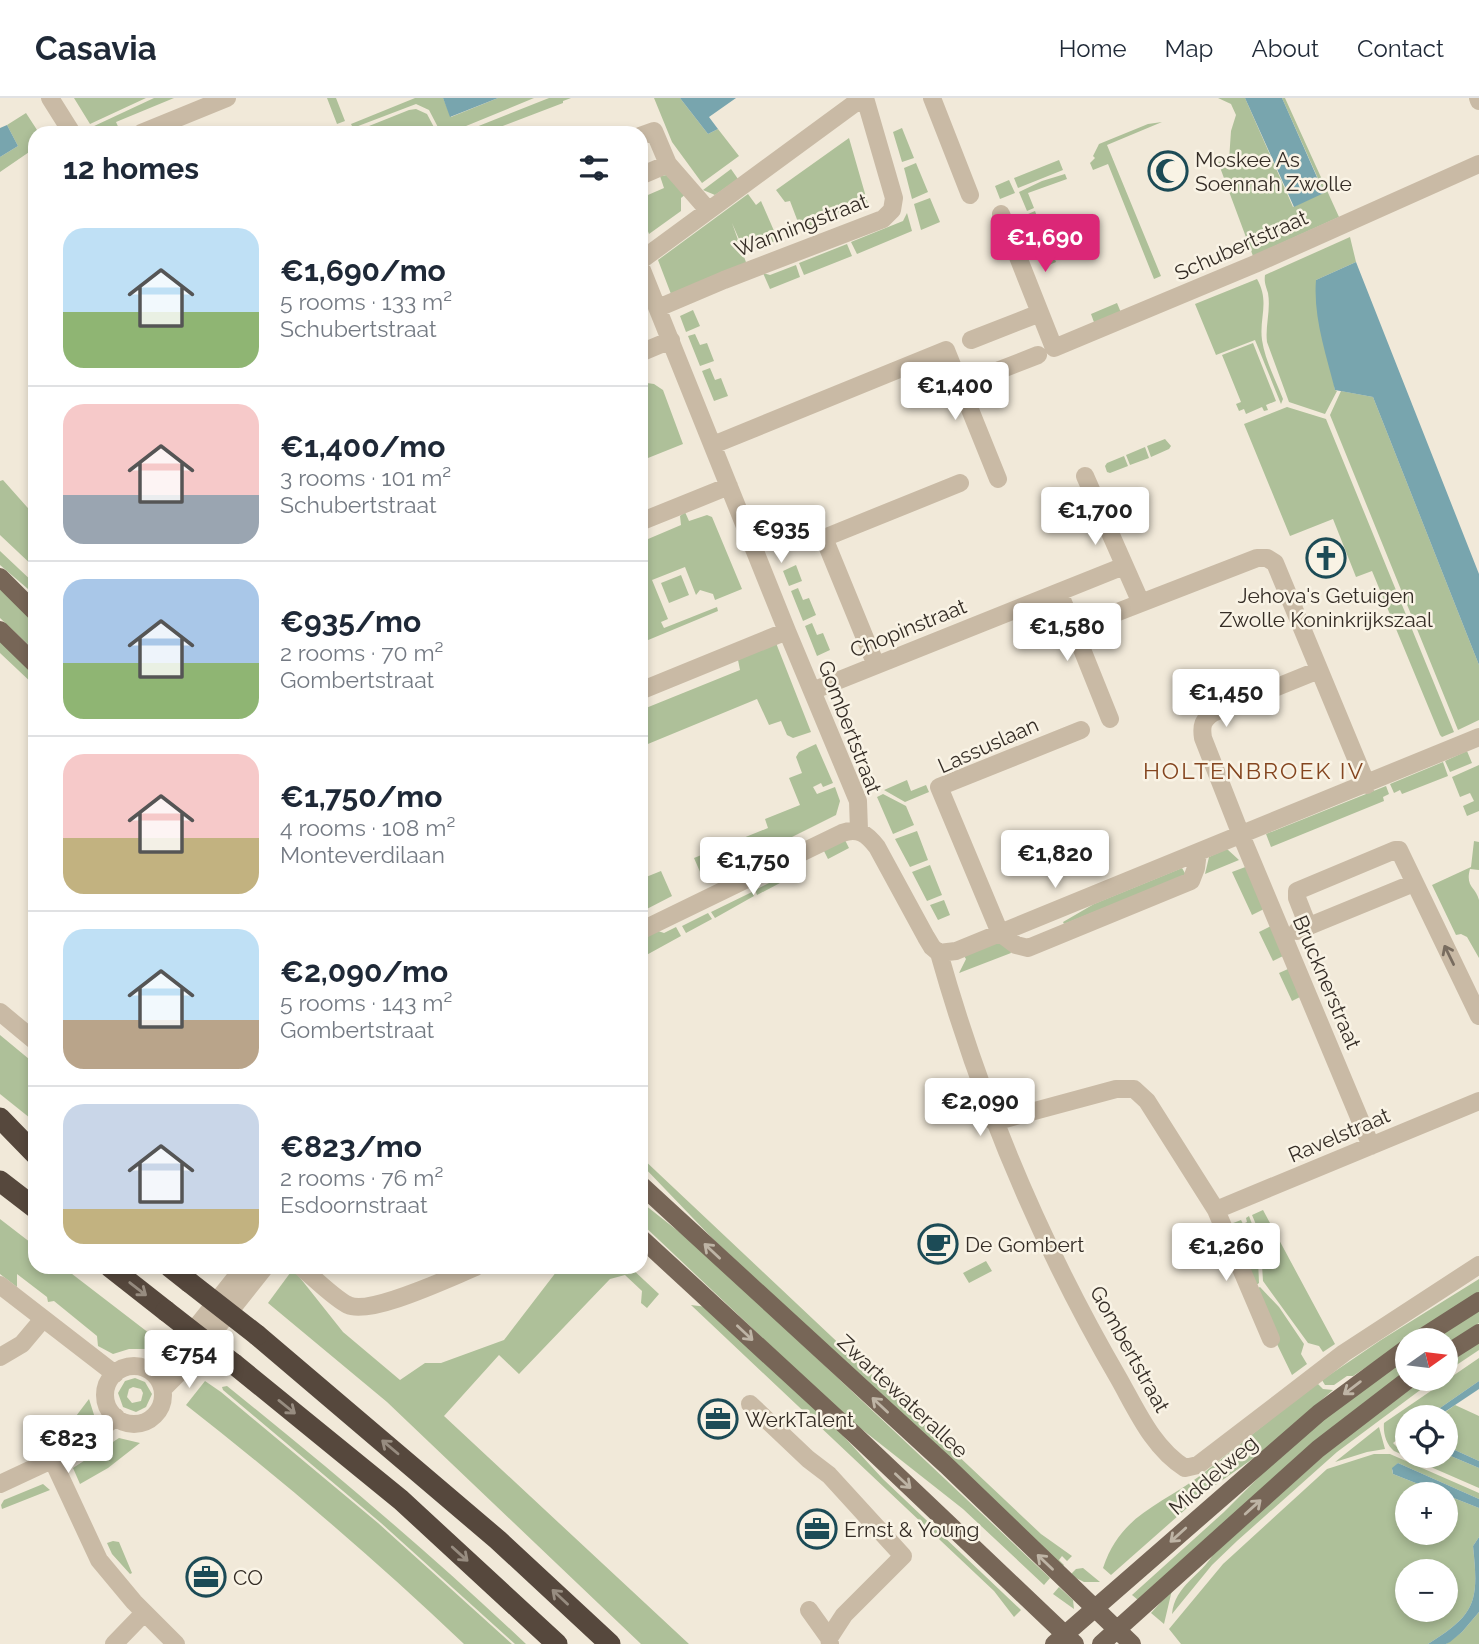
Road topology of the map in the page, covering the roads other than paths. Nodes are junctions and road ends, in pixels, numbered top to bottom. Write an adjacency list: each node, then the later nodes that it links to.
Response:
1 (50, 98): 5 (street)
2 (227, 98): 6 (street)
3 (864, 98): 12 (street, Wanningstraat); 16 (street, Wanningstraat)
4 (932, 98): 11 (street)
5 (68, 126)
6 (158, 126)
7 (648, 133): 8 (street)
8 (668, 164): 10 (street); 12 (street)
9 (1479, 164): 17 (street, Schubertstraat)
10 (648, 173)
11 (970, 195)
12 (708, 210): 14 (street, Wanningstraat)
13 (1001, 214): 17 (street, Schubertstraat)
14 (648, 257)
15 (648, 283): 16 (street, Gombertstraat)
16 (658, 308): 18 (street, Gombertstraat)
17 (1040, 313): 19 (street)
18 (671, 340): 20 (street); 23 (street, Gombertstraat)
19 (971, 340)
20 (648, 349)
21 (1038, 355): 22 (street)
22 (961, 385): 23 (street); 25 (street)
23 (713, 445): 27 (street, Gombertstraat)
24 (1085, 476): 29 (street)
25 (998, 479)
26 (960, 483): 38 (street)
27 (729, 486): 28 (street); 36 (street, Gombertstraat)
28 (648, 519)
29 (1124, 566): 31 (street, Chopinstraat); 32 (street)
30 (0, 577): 33 (main road)
31 (1059, 592): 34 (street); 38 (street, Chopinstraat)
32 (1140, 603): 34 (street); 39 (street)
33 (28, 605)
34 (1074, 629): 42 (street)
35 (0, 630): 37 (main road)
36 (787, 631): 40 (street); 41 (street, Gombertstraat)
37 (28, 657)
38 (876, 665): 41 (street, Chopinstraat)
39 (1319, 670): 45 (street); 47 (street, Brucknerstraat)
40 (648, 688)
41 (812, 691): 46 (street, Gombertstraat)
42 (1110, 719)
43 (1081, 730): 52 (street, Lassuslaan)
44 (1479, 737): 45 (street)
45 (1367, 785): 47 (street)
46 (859, 830): 51 (street); 54 (street, Gombertstraat)
47 (1241, 835): 48 (street); 53 (street, Brucknerstraat)
48 (1198, 852): 52 (street); 52 (street)
49 (1414, 883): 50 (street); 50 (street); 56 (street, one-way to 49)
50 (1308, 926): 53 (street)
51 (648, 927)
52 (1000, 933): 54 (street)
53 (1284, 936): 62 (street, Brucknerstraat)
54 (939, 953): 60 (street, Gombertstraat)
55 (0, 1012): 57 (street)
56 (1479, 1016)
57 (28, 1035)
58 (1479, 1101): 62 (street, Ravelstraat)
59 (0, 1118): 63 (highway)
60 (994, 1122): 69 (street); 95 (street, Gombertstraat)
61 (0, 1136): 64 (highway)
62 (1370, 1146): 69 (street, Ravelstraat)
63 (28, 1147)
64 (28, 1158)
65 (0, 1181): 68 (highway)
66 (648, 1191): 97 (main road, Zwartewaterallee, one-way to 66)
67 (0, 1197): 70 (highway)
68 (28, 1203)
69 (1216, 1210): 84 (street)
70 (28, 1215)
71 (648, 1244): 102 (main road, one-way to 102)
72 (1479, 1265): 95 (street, Middelweg)
73 (119, 1274): 105 (highway, one-way to 105, bridge)
74 (179, 1274): 106 (highway, one-way to 74, bridge)
75 (238, 1274): 88 (street)
76 (259, 1274): 90 (street)
77 (309, 1274): 78 (street)
78 (458, 1274)
79 (0, 1286): 81 (street)
80 (1479, 1301): 82 (main road)
81 (43, 1319): 86 (street); 89 (street)
82 (1437, 1328)
83 (1479, 1333): 85 (main road)
84 (1271, 1339)
85 (1458, 1346)
86 (0, 1357)
87 (1395, 1357): 97 (main road, Middelweg, one-way to 97)
88 (153, 1373): 89 (street); 90 (street)
89 (115, 1374): 93 (street)
90 (163, 1389): 93 (street)
91 (1395, 1390): 100 (main road, one-way to 91)
92 (750, 1404): 101 (street)
93 (116, 1417): 94 (street)
94 (53, 1461): 96 (street); 99 (street)
95 (1185, 1468)
96 (0, 1484)
97 (1094, 1609): 100 (main road, Zwartewaterallee); 102 (main road, Middelweg)
98 (809, 1610): 101 (street)
99 (144, 1613): 103 (street); 104 (street)
100 (1117, 1630): 107 (main road); 108 (main road, Zwartewaterallee)
101 (829, 1641)
102 (1065, 1641)
103 (114, 1644)
104 (176, 1644)
105 (557, 1644)
106 (610, 1644)
107 (1101, 1644)
108 (1132, 1644)

